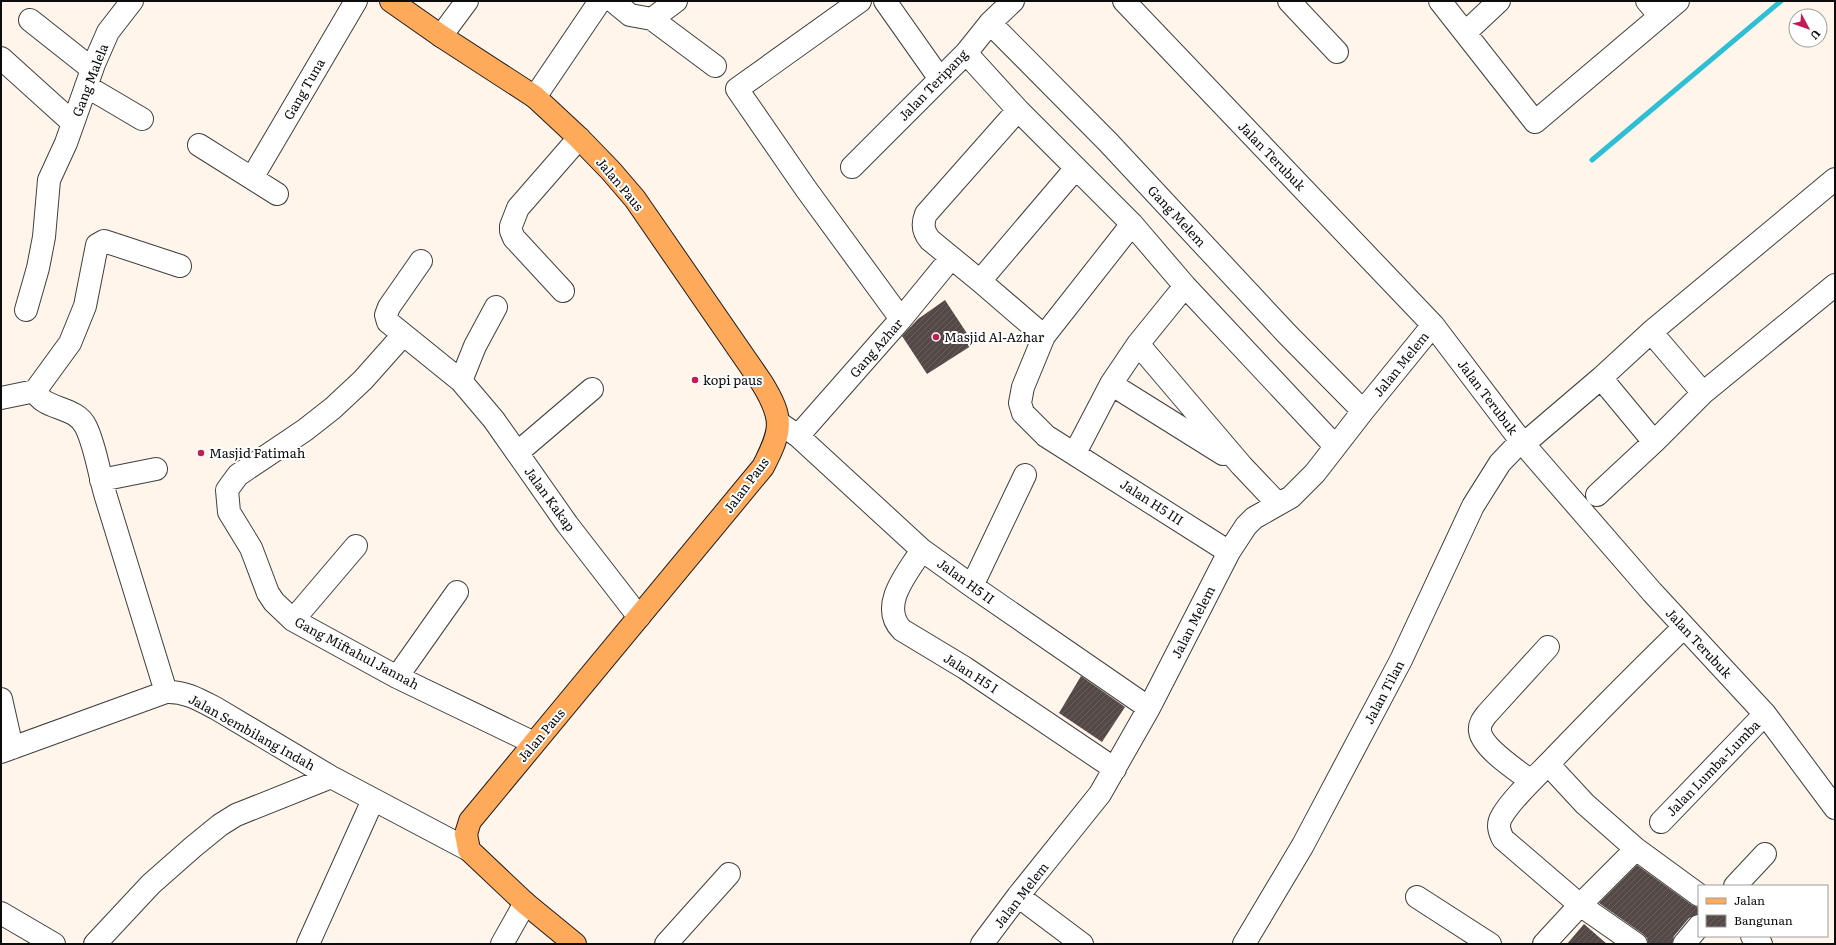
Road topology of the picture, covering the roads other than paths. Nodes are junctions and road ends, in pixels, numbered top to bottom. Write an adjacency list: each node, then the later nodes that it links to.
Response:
1 (132, 1): 26 (street, Gang Malela)
2 (356, 1): 36 (street, Gang Tuna)
3 (391, 1): 21 (main road, Jalan Paus)
4 (467, 1): 21 (street)
5 (600, 1): 28 (street)
6 (613, 1): 17 (street)
7 (676, 1): 17 (street)
8 (860, 1): 49 (street)
9 (885, 1): 27 (street)
10 (1013, 1): 19 (street, Jalan Teripang)
11 (1124, 1): 50 (street, Jalan Terubuk)
12 (1289, 1): 22 (street)
13 (1440, 1): 20 (street)
14 (1499, 1): 20 (street)
15 (1678, 1): 16 (street)
16 (1653, 9): 20 (street)
17 (652, 19): 25 (street)
18 (30, 20): 26 (street)
19 (990, 23): 23 (street, Jalan Teripang); 62 (street, Gang Melem)
20 (1466, 32)
21 (441, 36): 28 (main road, Jalan Paus)
22 (1337, 52)
23 (966, 53): 27 (street, Jalan Teripang); 29 (street)
24 (1, 58): 31 (street)
25 (715, 66)
26 (89, 78): 30 (street); 31 (street, Gang Malela)
27 (940, 79): 34 (street, Jalan Teripang)
28 (535, 97): 32 (main road, Jalan Paus)
29 (1018, 110): 35 (street); 40 (street)
30 (142, 119)
31 (74, 123): 48 (street, Gang Malela)
32 (579, 138): 46 (street); 63 (main road, Jalan Paus)
33 (199, 145): 36 (street)
34 (852, 167)
35 (1076, 168): 39 (street); 43 (street)
36 (252, 178): 38 (street)
37 (1834, 182): 51 (street, Jalan Tilan)
38 (277, 194)
39 (1132, 224): 45 (street); 53 (street, Jalan H5 III)
40 (951, 258): 43 (street); 49 (street, Gang Azhar)
41 (421, 261): 52 (street, Jalan Kakap)
42 (180, 266): 59 (street)
43 (980, 281): 53 (street)
44 (1835, 285): 60 (street)
45 (1185, 286): 54 (street); 67 (street)
46 (563, 290)
47 (496, 306): 56 (street)
48 (26, 310)
49 (901, 319): 64 (street, Gang Azhar)
50 (1433, 325): 62 (street, Jalan Melem); 65 (street, Jalan Terubuk)
51 (1651, 332): 55 (street, Jalan Tilan); 60 (street)
52 (403, 336): 56 (street, Jalan Kakap); 82 (street, Gang Miftahul Jannah)
53 (1044, 336): 69 (street, Jalan H5 III)
54 (1138, 344): 57 (street); 70 (street)
55 (1601, 378): 65 (street, Jalan Tilan); 66 (street)
56 (461, 381): 68 (street, Jalan Kakap)
57 (1111, 384): 69 (street); 70 (street)
58 (592, 389): 68 (street)
59 (36, 392): 61 (street); 73 (street)
60 (1703, 393): 66 (street)
61 (1, 398)
62 (1363, 411): 67 (street, Jalan Melem)
63 (779, 423): 64 (street, Jalan H5 II); 81 (main road, Jalan Paus)
64 (798, 436): 77 (street, Jalan H5 II)
65 (1527, 438): 83 (street, Jalan Terubuk); 121 (street, Jalan Tilan)
66 (1654, 442): 74 (street)
67 (1335, 446): 75 (street, Jalan Melem)
68 (517, 453): 81 (street, Jalan Kakap)
69 (1075, 453): 78 (street, Jalan H5 III)
70 (1241, 465): 75 (street)
71 (156, 469): 73 (street)
72 (1025, 475): 79 (street)
73 (101, 480): 86 (street)
74 (1598, 495)
75 (1278, 504): 78 (street, Jalan Melem)
76 (356, 546): 82 (street)
77 (922, 550): 79 (street, Jalan H5 II); 93 (street, Jalan H5 I)
78 (1229, 552): 88 (street, Jalan Melem)
79 (972, 586): 88 (street, Jalan H5 II)
80 (457, 592): 85 (street)
81 (639, 617): 90 (main road, Jalan Paus)
82 (294, 620): 85 (street, Gang Miftahul Jannah)
83 (1684, 627): 89 (street, Jalan Terubuk); 92 (street)
84 (1548, 647): 95 (street)
85 (397, 676): 90 (street, Gang Miftahul Jannah)
86 (166, 692): 91 (street, Jalan Sembilang Indah); 94 (street, Jalan Sembilang Indah)
87 (1, 699): 91 (street)
88 (1149, 708): 93 (street, Jalan Melem)
89 (1765, 714): 97 (street, Jalan Terubuk); 98 (street, Jalan Lumba-Lumba)
90 (534, 743): 100 (main road, Jalan Paus)
91 (7, 750)
92 (1548, 764): 95 (street); 99 (street)
93 (1115, 769): 105 (street, Jalan Melem)
94 (330, 777): 96 (street, Jalan Sembilang Indah); 114 (street)
95 (1531, 781): 108 (street)
96 (373, 800): 100 (street, Jalan Sembilang Indah); 115 (street)
97 (1835, 808)
98 (1661, 822)
99 (1636, 849): 104 (street); 108 (street)
100 (469, 850): 107 (main road)
101 (1765, 854): 103 (street)
102 (729, 874): 118 (street)
103 (1736, 885)
104 (1698, 894)
105 (1018, 896): 119 (street, Jalan Melem); 120 (street)
106 (1417, 897): 122 (street)
107 (525, 903): 116 (street); 117 (main road)
108 (1580, 905): 123 (street); 124 (street)
109 (1, 913): 112 (street)
110 (1698, 927): 125 (street)
111 (1753, 937): 126 (street)
112 (27, 938): 113 (street)
113 (54, 944)
114 (95, 944)
115 (308, 944)
116 (502, 944)
117 (575, 944)
118 (666, 944)
119 (982, 944)
120 (1082, 944)
121 (1244, 944)
122 (1490, 944)
123 (1544, 944)
124 (1636, 944)
125 (1684, 944)
126 (1761, 944)

